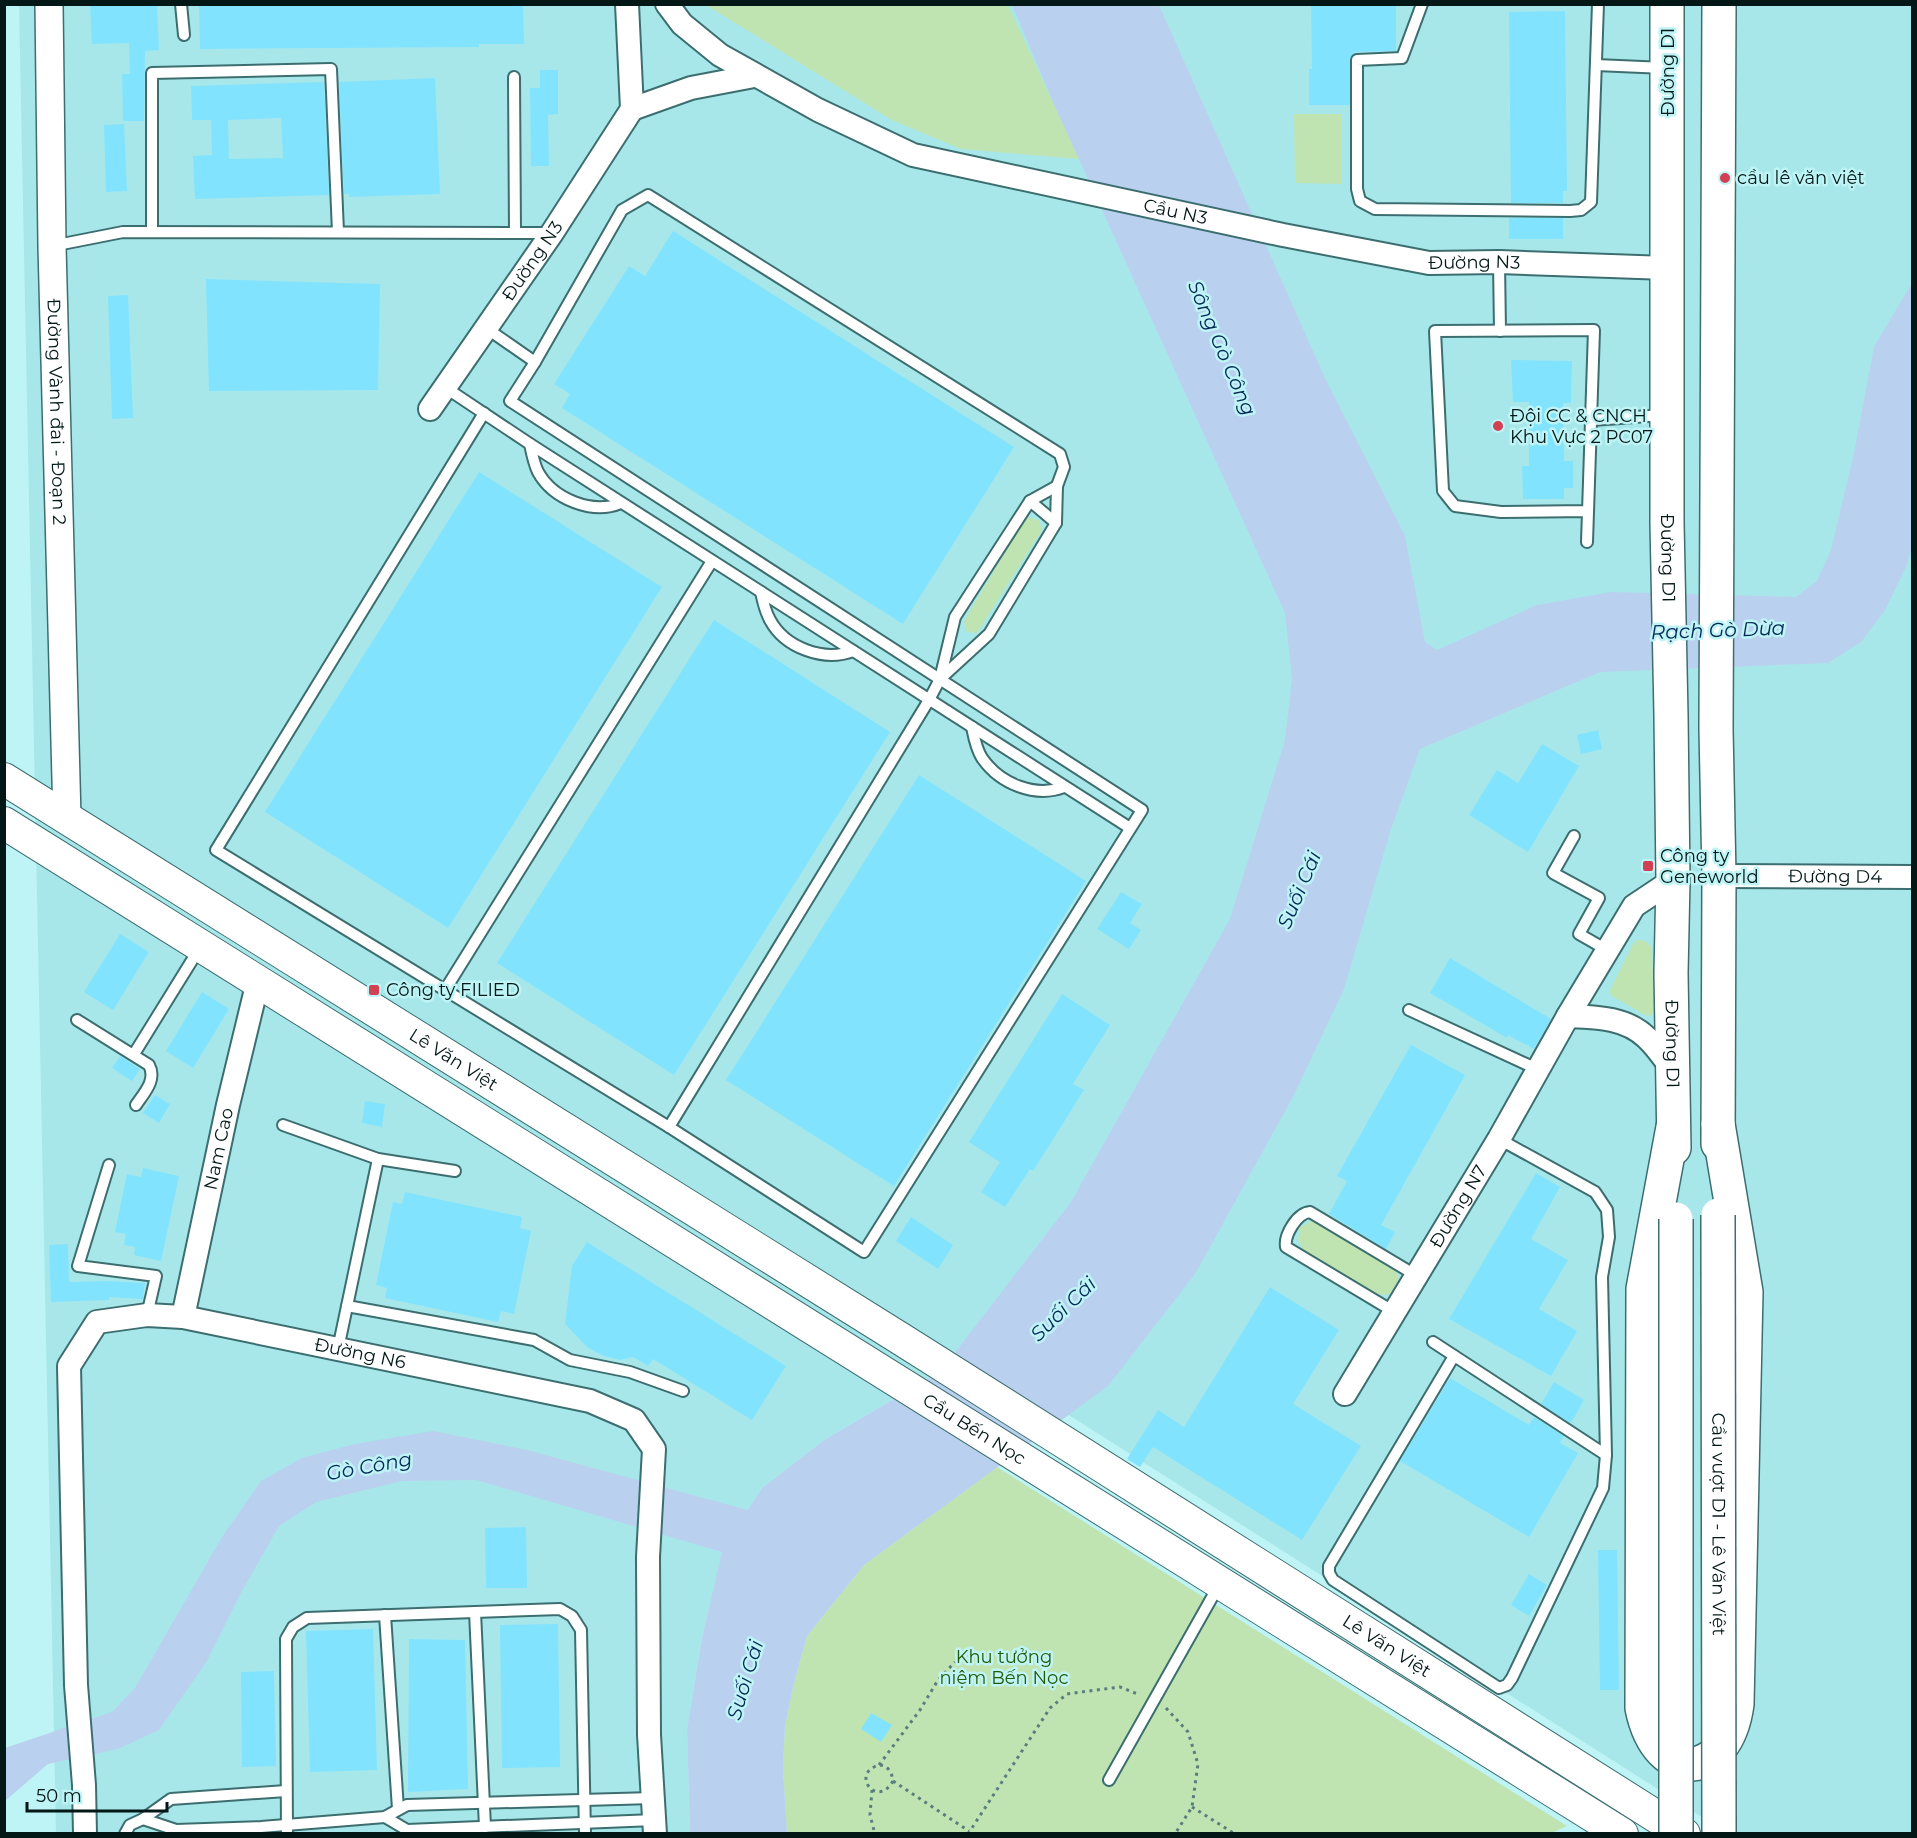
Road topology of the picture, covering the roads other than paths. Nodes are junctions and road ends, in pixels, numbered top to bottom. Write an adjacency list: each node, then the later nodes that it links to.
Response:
1 (49, 4): 20 (street, Đường Vành đai - Đoạn 2)
2 (181, 4): 9 (lane)
3 (627, 4): 14 (street)
4 (667, 4): 12 (street)
5 (1422, 4): 10 (lane)
6 (1598, 4): 10 (lane)
7 (1667, 4): 11 (main road, Đường D1)
8 (1719, 13): 50 (main road)
9 (184, 35)
10 (1596, 65): 11 (lane)
11 (1668, 68): 22 (main road, Đường D1)
12 (754, 76): 14 (street); 19 (street, Cầu N3)
13 (514, 77): 17 (lane)
14 (632, 110): 18 (street, Đường N3)
15 (152, 232): 16 (lane); 16 (lane); 20 (lane)
16 (338, 232): 17 (lane)
17 (515, 233): 18 (lane)
18 (552, 233): 23 (street, Đường N3)
19 (1283, 235): 21 (street, Đường N3)
20 (52, 246): 46 (street, Đường Vành đai - Đoạn 2)
21 (1500, 262): 22 (street, Đường N3); 24 (lane)
22 (1667, 268): 29 (main road, Đường D1)
23 (486, 328): 25 (lane); 26 (street, Đường N3)
24 (1500, 331): 30 (lane); 35 (lane)
25 (535, 362): 32 (lane); 41 (lane)
26 (446, 388): 27 (street, Đường N3); 28 (lane)
27 (430, 409)
28 (484, 414): 31 (lane); 57 (lane)
29 (1667, 415): 30 (lane); 52 (main road, Đường D1)
30 (1592, 420): 35 (lane)
31 (530, 444): 34 (lane); 34 (lane)
32 (1057, 486): 33 (lane); 36 (lane)
33 (1030, 501): 36 (lane); 41 (lane)
34 (621, 503): 38 (lane)
35 (1588, 511): 37 (lane)
36 (1056, 523): 41 (lane)
37 (1587, 542)
38 (712, 561): 39 (lane); 57 (lane)
39 (761, 592): 40 (lane); 40 (lane)
40 (853, 651): 42 (lane)
41 (940, 679): 42 (lane); 48 (lane)
42 (929, 700): 43 (lane); 67 (lane)
43 (972, 727): 45 (lane); 45 (lane)
44 (4, 779): 46 (main road, Lê Văn Việt)
45 (1064, 786): 48 (lane)
46 (67, 818): 53 (main road, Lê Văn Việt)
47 (4, 823): 54 (main road, Lê Văn Việt)
48 (1130, 828): 67 (lane)
49 (1574, 836): 55 (lane)
50 (1719, 876): 51 (street, Đường D4); 65 (main road)
51 (1912, 877)
52 (1673, 880): 55 (street, Đường N7); 63 (main road, Đường D1)
53 (263, 941): 56 (main road); 78 (main road, Lê Văn Việt)
54 (201, 946): 56 (main road, Lê Văn Việt); 61 (lane)
55 (1607, 950): 59 (street, Đường N7)
56 (258, 981): 77 (street, Nam Cao); 82 (main road, Lê Văn Việt)
57 (445, 990): 67 (lane)
58 (1408, 1010): 62 (lane)
59 (1568, 1016): 62 (street, Đường N7); 63 (street)
60 (77, 1020): 61 (lane)
61 (134, 1054): 64 (lane)
62 (1537, 1069): 69 (street, Đường N7)
63 (1673, 1070): 68 (main road, Đường D1)
64 (136, 1105)
65 (1718, 1124): 68 (main road); 111 (main road, Cầu vượt D1 - Lê Văn Việt, bridge)
66 (283, 1125): 70 (lane)
67 (669, 1127)
68 (1673, 1127): 109 (main road, Đường D1, bridge)
69 (1499, 1139): 73 (street, Đường N7); 85 (lane)
70 (378, 1159): 72 (lane); 74 (lane)
71 (109, 1165): 76 (lane)
72 (455, 1171)
73 (1417, 1276): 75 (street, Đường N7); 75 (lane)
74 (347, 1306): 80 (lane); 83 (lane)
75 (1396, 1313): 84 (street, Đường N7)
76 (147, 1315): 77 (street, Đường N6); 106 (street, Đường N6)
77 (183, 1317): 80 (street, Đường N6)
78 (901, 1339): 86 (main road, Cầu Bến Nọc)
79 (1433, 1342): 81 (lane)
80 (338, 1349): 94 (street, Đường N6)
81 (1454, 1356): 85 (lane); 85 (lane)
82 (881, 1370): 87 (main road, Cầu Bến Nọc)
83 (683, 1391)
84 (1345, 1394)
85 (1606, 1455)
86 (1088, 1458): 88 (main road, Lê Văn Việt)
87 (1069, 1488): 89 (main road, Lê Văn Việt)
88 (1240, 1553): 89 (main road); 110 (main road, Lê Văn Việt)
89 (1220, 1582): 92 (lane); 108 (main road, Lê Văn Việt)
90 (475, 1612): 91 (lane); 95 (lane); 96 (lane)
91 (385, 1615): 93 (lane); 97 (lane)
92 (1109, 1780)
93 (286, 1791): 99 (lane); 103 (lane)
94 (653, 1798): 95 (lane); 101 (street)
95 (584, 1799): 96 (lane); 102 (lane)
96 (483, 1803): 97 (lane); 100 (lane)
97 (398, 1809): 98 (lane)
98 (385, 1817): 103 (lane); 105 (lane)
99 (143, 1820): 104 (lane); 107 (lane)
100 (485, 1827): 102 (lane); 105 (lane)
101 (654, 1827): 102 (lane)
102 (585, 1828)
103 (286, 1829): 104 (lane)
104 (261, 1830)
105 (434, 1831)
106 (85, 1833)
107 (125, 1833)
108 (1622, 1833)
109 (1676, 1833)
110 (1684, 1833)
111 (1719, 1833)

